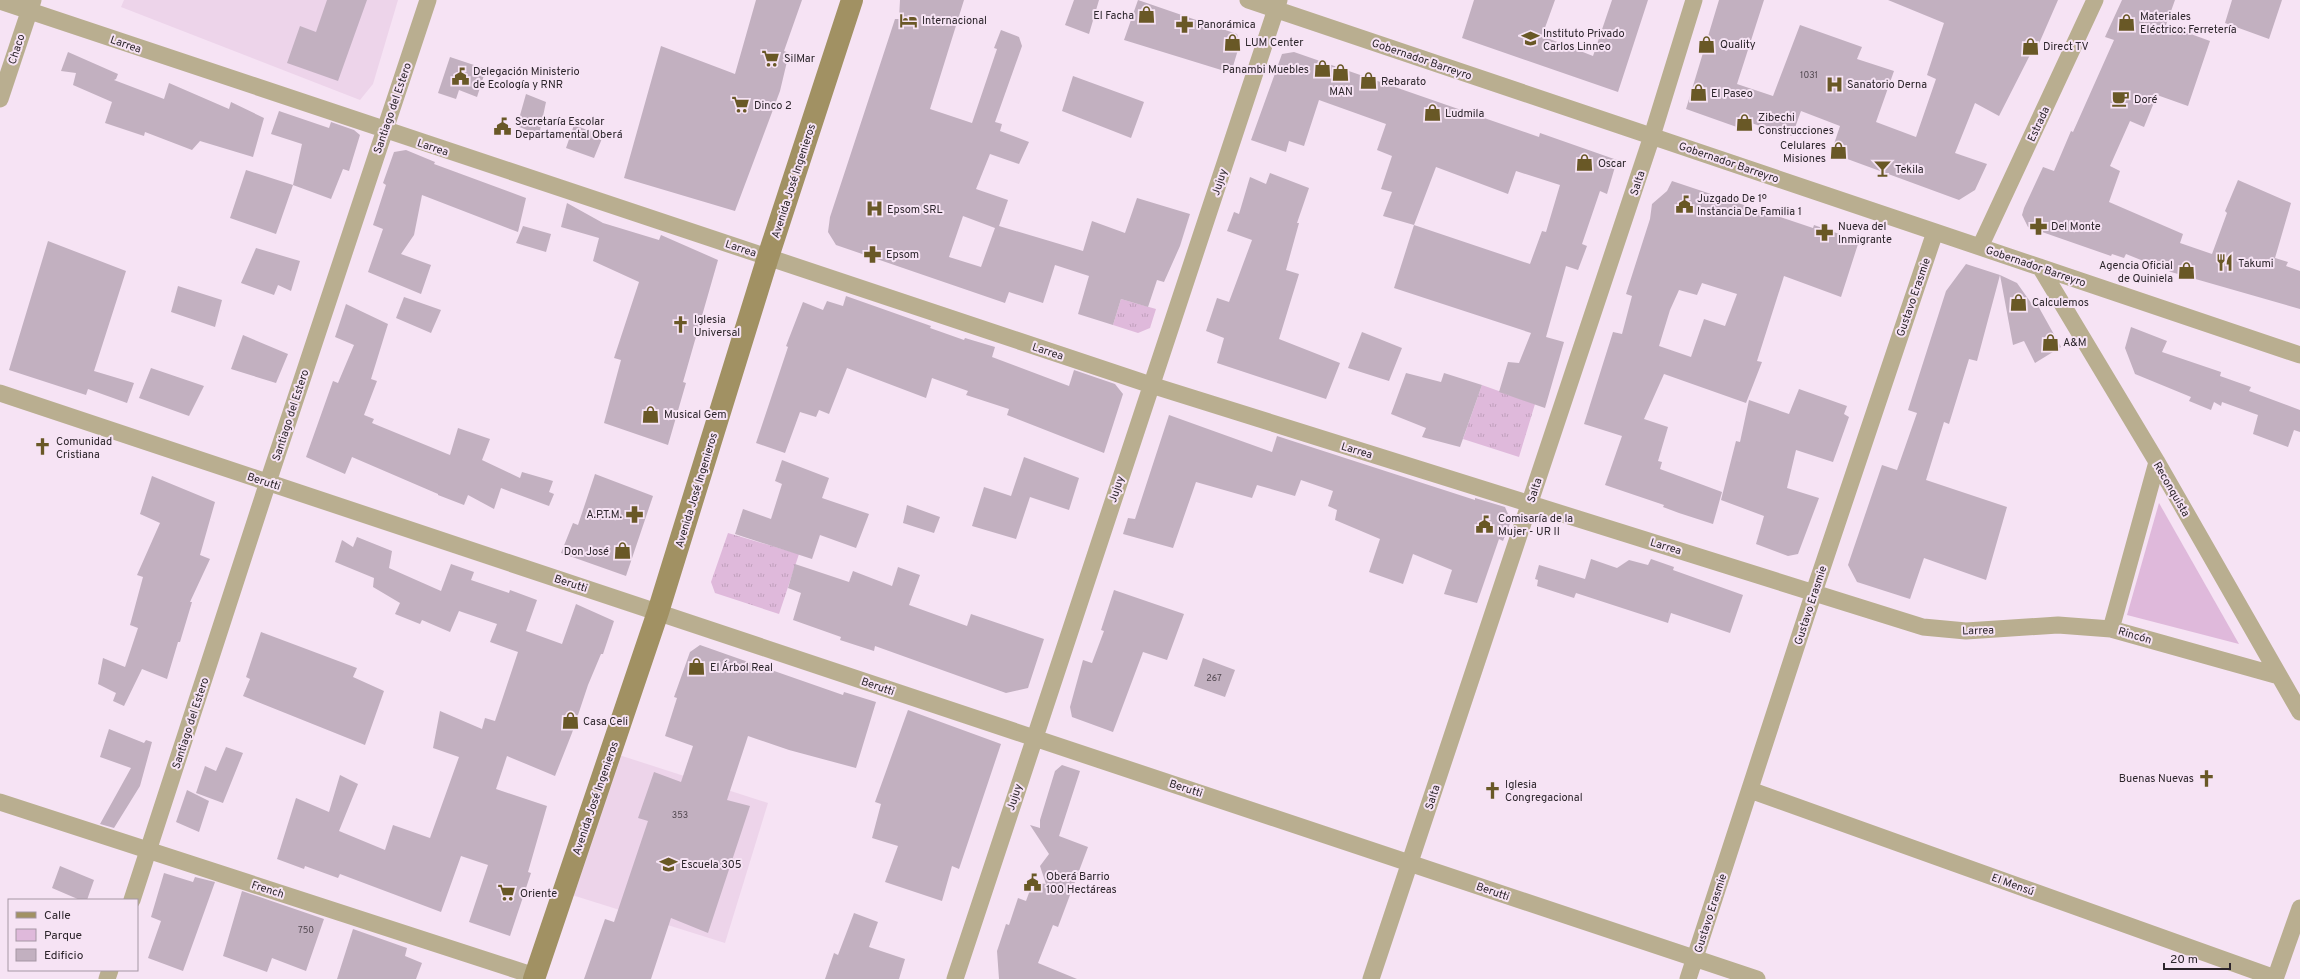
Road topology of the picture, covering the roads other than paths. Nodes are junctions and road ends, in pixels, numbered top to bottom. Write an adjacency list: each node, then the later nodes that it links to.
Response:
1 (428, 0): 10 (street, Santiago del Estero)
2 (852, 0): 14 (main road, Avenida José Ingenieros)
3 (1248, 0): 8 (street, Gobernador Barreyro)
4 (1694, 0): 11 (street, Salta)
5 (2096, 0): 13 (street, Estrada)
6 (0, 1): 7 (street, Larrea)
7 (31, 5): 9 (street, Chaco); 10 (street, Larrea)
8 (1278, 5): 11 (street, Gobernador Barreyro); 17 (street, Jujuy)
9 (0, 98)
10 (384, 131): 14 (street, Larrea); 20 (street, Santiago del Estero)
11 (1652, 136): 12 (street, Gobernador Barreyro); 21 (street, Salta)
12 (1935, 232): 13 (street, Gobernador Barreyro); 22 (street, Gustavo Erasmie)
13 (1980, 247): 15 (street, Gobernador Barreyro)
14 (768, 257): 17 (street, Larrea); 23 (main road, Avenida José Ingenieros)
15 (2040, 268): 16 (street, Gobernador Barreyro); 19 (street, Reconquista)
16 (2300, 355)
17 (1151, 386): 21 (street, Larrea); 27 (street, Jujuy)
18 (0, 393): 20 (street, Berutti)
19 (2157, 462): 24 (street, Rincón); 25 (street, Reconquista)
20 (268, 482): 23 (street, Berutti); 30 (street, Santiago del Estero)
21 (1530, 503): 22 (street, Larrea); 31 (street, Salta)
22 (1814, 592): 24 (street, Larrea); 28 (street, Gustavo Erasmie)
23 (658, 612): 27 (street, Berutti); 35 (main road, Avenida José Ingenieros)
24 (2111, 629): 25 (street, Rincón)
25 (2279, 676): 26 (street, Reconquista)
26 (2300, 712)
27 (1034, 738): 31 (street, Berutti); 37 (street, Jujuy)
28 (1750, 790): 34 (street, Gustavo Erasmie); 36 (street, El Mensú)
29 (0, 802): 30 (street, French)
30 (149, 850): 32 (street, Santiago del Estero); 35 (street, French)
31 (1410, 863): 34 (street, Berutti); 38 (street, Salta)
32 (132, 899)
33 (2300, 908): 36 (street)
34 (1695, 959): 39 (street, Gustavo Erasmie); 40 (street, Berutti)
35 (535, 977)
36 (2275, 978)
37 (955, 979)
38 (1371, 979)
39 (1688, 979)
40 (1757, 979)

